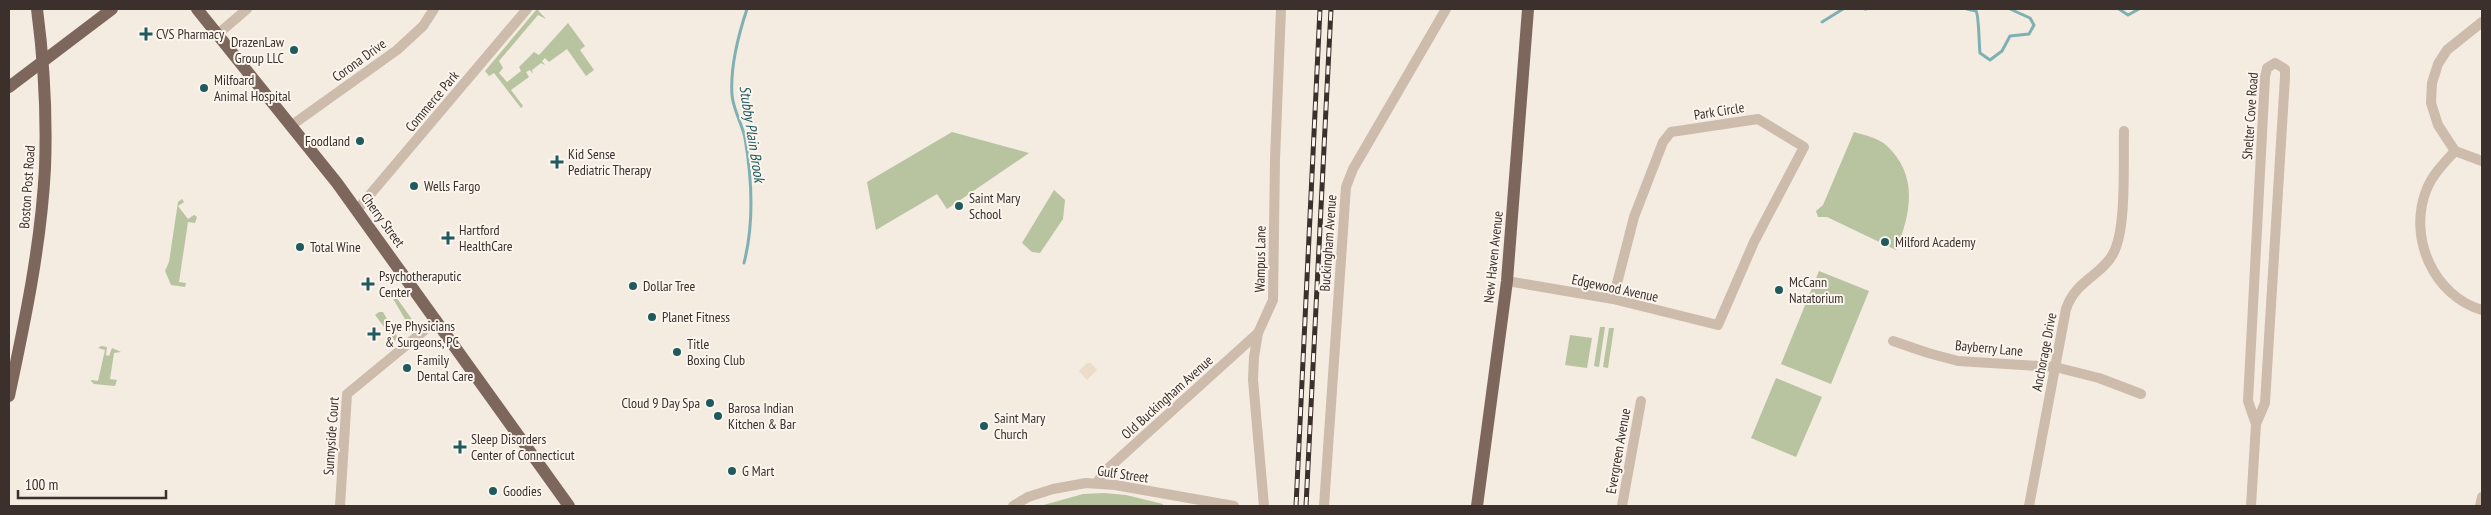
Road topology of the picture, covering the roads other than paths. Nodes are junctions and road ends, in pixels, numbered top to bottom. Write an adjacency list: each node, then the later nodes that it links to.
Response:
1 (37, 9): 12 (main road, Boston Post Road)
2 (112, 9): 12 (main road)
3 (198, 9): 11 (main road, Cherry Street)
4 (246, 9): 11 (street)
5 (434, 9): 14 (street, Corona Drive)
6 (527, 9): 18 (street, Commerce Park)
7 (1281, 9): 26 (street, Wampus Lane)
8 (1446, 9): 40 (street, Buckingham Avenue)
9 (1528, 9): 21 (main road, New Haven Avenue)
10 (2482, 22): 16 (street)
11 (218, 33): 14 (main road, Cherry Street)
12 (44, 61): 13 (main road); 30 (main road, Boston Post Road)
13 (9, 87)
14 (292, 125): 18 (main road, Cherry Street)
15 (2124, 131): 28 (street, Anchorage Drive)
16 (2455, 150): 17 (street); 23 (street)
17 (2482, 161)
18 (357, 210): 24 (main road, Cherry Street)
19 (2255, 268): 20 (street); 20 (street, Shelter Cove Road); 32 (street, Shelter Cove Road)
20 (2274, 269): 32 (street, Shelter Cove Road)
21 (1507, 281): 22 (street, Edgewood Avenue); 41 (main road, New Haven Avenue)
22 (1612, 300): 25 (street, Edgewood Avenue); 25 (street, Park Circle)
23 (2482, 310)
24 (437, 320): 35 (street, Sunnyside Court); 36 (main road, Cherry Street)
25 (1718, 325)
26 (1258, 333): 33 (street, Old Buckingham Avenue); 39 (street, Wampus Lane)
27 (1893, 341): 28 (street, Bayberry Lane)
28 (2055, 367): 29 (street, Bayberry Lane); 43 (street, Anchorage Drive)
29 (2141, 394)
30 (9, 396)
31 (1641, 401): 42 (street, Evergreen Avenue)
32 (2256, 424): 44 (street, Shelter Cove Road)
33 (1097, 483): 37 (street, Gulf Street); 38 (street, Gulf Street)
34 (2482, 497): 45 (street)
35 (340, 506)
36 (569, 506)
37 (1013, 506)
38 (1234, 506)
39 (1264, 506)
40 (1324, 506)
41 (1477, 506)
42 (1622, 506)
43 (2029, 506)
44 (2251, 506)
45 (2480, 506)

